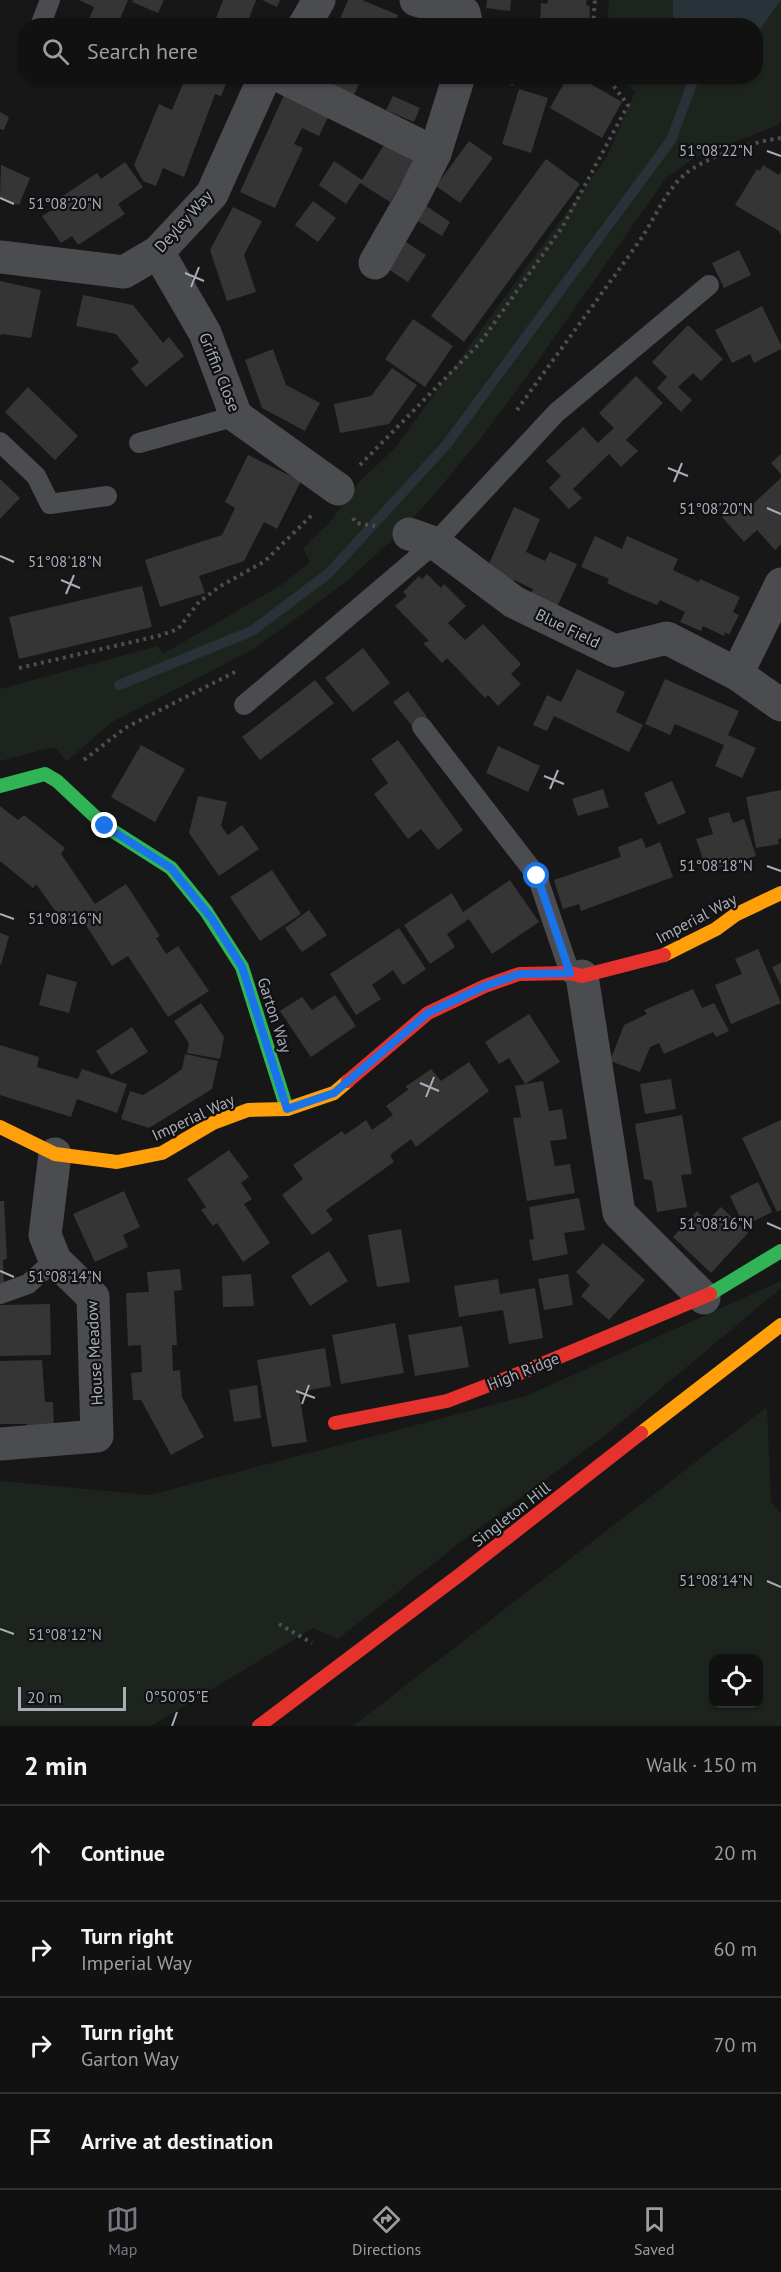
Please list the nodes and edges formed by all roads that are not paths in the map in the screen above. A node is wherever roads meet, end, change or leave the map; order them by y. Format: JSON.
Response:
{"nodes":[{"id":1,"x":50,"y":0,"type":"edge"},
{"id":2,"x":319,"y":0,"type":"edge"},
{"id":3,"x":416,"y":0,"type":"edge"},
{"id":4,"x":466,"y":13,"type":"edge"},
{"id":5,"x":43,"y":18,"type":"edge"},
{"id":6,"x":309,"y":18,"type":"edge"},
{"id":7,"x":261,"y":84,"type":"edge"},
{"id":8,"x":296,"y":84,"type":"edge"},
{"id":9,"x":457,"y":84,"type":"edge"},
{"id":10,"x":435,"y":153,"type":"junction"},
{"id":11,"x":158,"y":252,"type":"junction"},
{"id":12,"x":0,"y":257,"type":"edge"},
{"id":13,"x":375,"y":263,"type":"dead end"},
{"id":14,"x":709,"y":285,"type":"dead end"},
{"id":15,"x":236,"y":416,"type":"junction"},
{"id":16,"x":0,"y":442,"type":"edge"},
{"id":17,"x":139,"y":442,"type":"dead end"},
{"id":18,"x":338,"y":489,"type":"road end"},
{"id":19,"x":107,"y":496,"type":"dead end"},
{"id":20,"x":422,"y":538,"type":"junction"},
{"id":21,"x":781,"y":584,"type":"edge"},
{"id":22,"x":737,"y":674,"type":"junction"},
{"id":23,"x":244,"y":705,"type":"dead end"},
{"id":24,"x":781,"y":705,"type":"edge"},
{"id":25,"x":422,"y":727,"type":"dead end"},
{"id":26,"x":0,"y":786,"type":"edge"},
{"id":27,"x":781,"y":893,"type":"edge"},
{"id":28,"x":576,"y":974,"type":"junction"},
{"id":29,"x":287,"y":1109,"type":"junction"},
{"id":30,"x":0,"y":1127,"type":"edge"},
{"id":31,"x":55,"y":1154,"type":"junction"},
{"id":32,"x":781,"y":1251,"type":"edge"},
{"id":33,"x":55,"y":1260,"type":"junction"},
{"id":34,"x":0,"y":1294,"type":"edge"},
{"id":35,"x":704,"y":1298,"type":"junction"},
{"id":36,"x":781,"y":1325,"type":"edge"},
{"id":37,"x":335,"y":1423,"type":"dead end"},
{"id":38,"x":0,"y":1444,"type":"edge"},
{"id":39,"x":259,"y":1726,"type":"edge"}],
"edges":[{"from":1,"to":5,"type":"lane"},
{"from":2,"to":6,"type":"street"},
{"from":3,"to":4,"type":"street"},
{"from":7,"to":11,"type":"street","name":"Deyley Way"},
{"from":8,"to":10,"type":"street"},
{"from":9,"to":10,"type":"street"},
{"from":10,"to":13,"type":"street"},
{"from":11,"to":12,"type":"street","name":"Deyley Way"},
{"from":11,"to":15,"type":"street","name":"Griffin Close"},
{"from":14,"to":20,"type":"lane"},
{"from":15,"to":17,"type":"lane"},
{"from":15,"to":18,"type":"street","name":"Griffin Close"},
{"from":16,"to":19,"type":"lane"},
{"from":20,"to":22,"type":"street","name":"Blue Field"},
{"from":20,"to":23,"type":"lane"},
{"from":21,"to":22,"type":"street"},
{"from":22,"to":24,"type":"street","name":"Blue Field"},
{"from":25,"to":28,"type":"lane"},
{"from":26,"to":29,"type":"street","name":"Garton Way"},
{"from":27,"to":28,"type":"street","name":"Imperial Way"},
{"from":28,"to":29,"type":"street","name":"Imperial Way"},
{"from":28,"to":35,"type":"street"},
{"from":29,"to":31,"type":"street","name":"Imperial Way"},
{"from":30,"to":31,"type":"street","name":"Imperial Way"},
{"from":31,"to":33,"type":"street","name":"House Meadow"},
{"from":32,"to":35,"type":"street","name":"High Ridge"},
{"from":33,"to":34,"type":"lane"},
{"from":33,"to":38,"type":"street","name":"House Meadow"},
{"from":35,"to":37,"type":"street","name":"High Ridge"},
{"from":36,"to":39,"type":"street","name":"Singleton Hill"}]}
